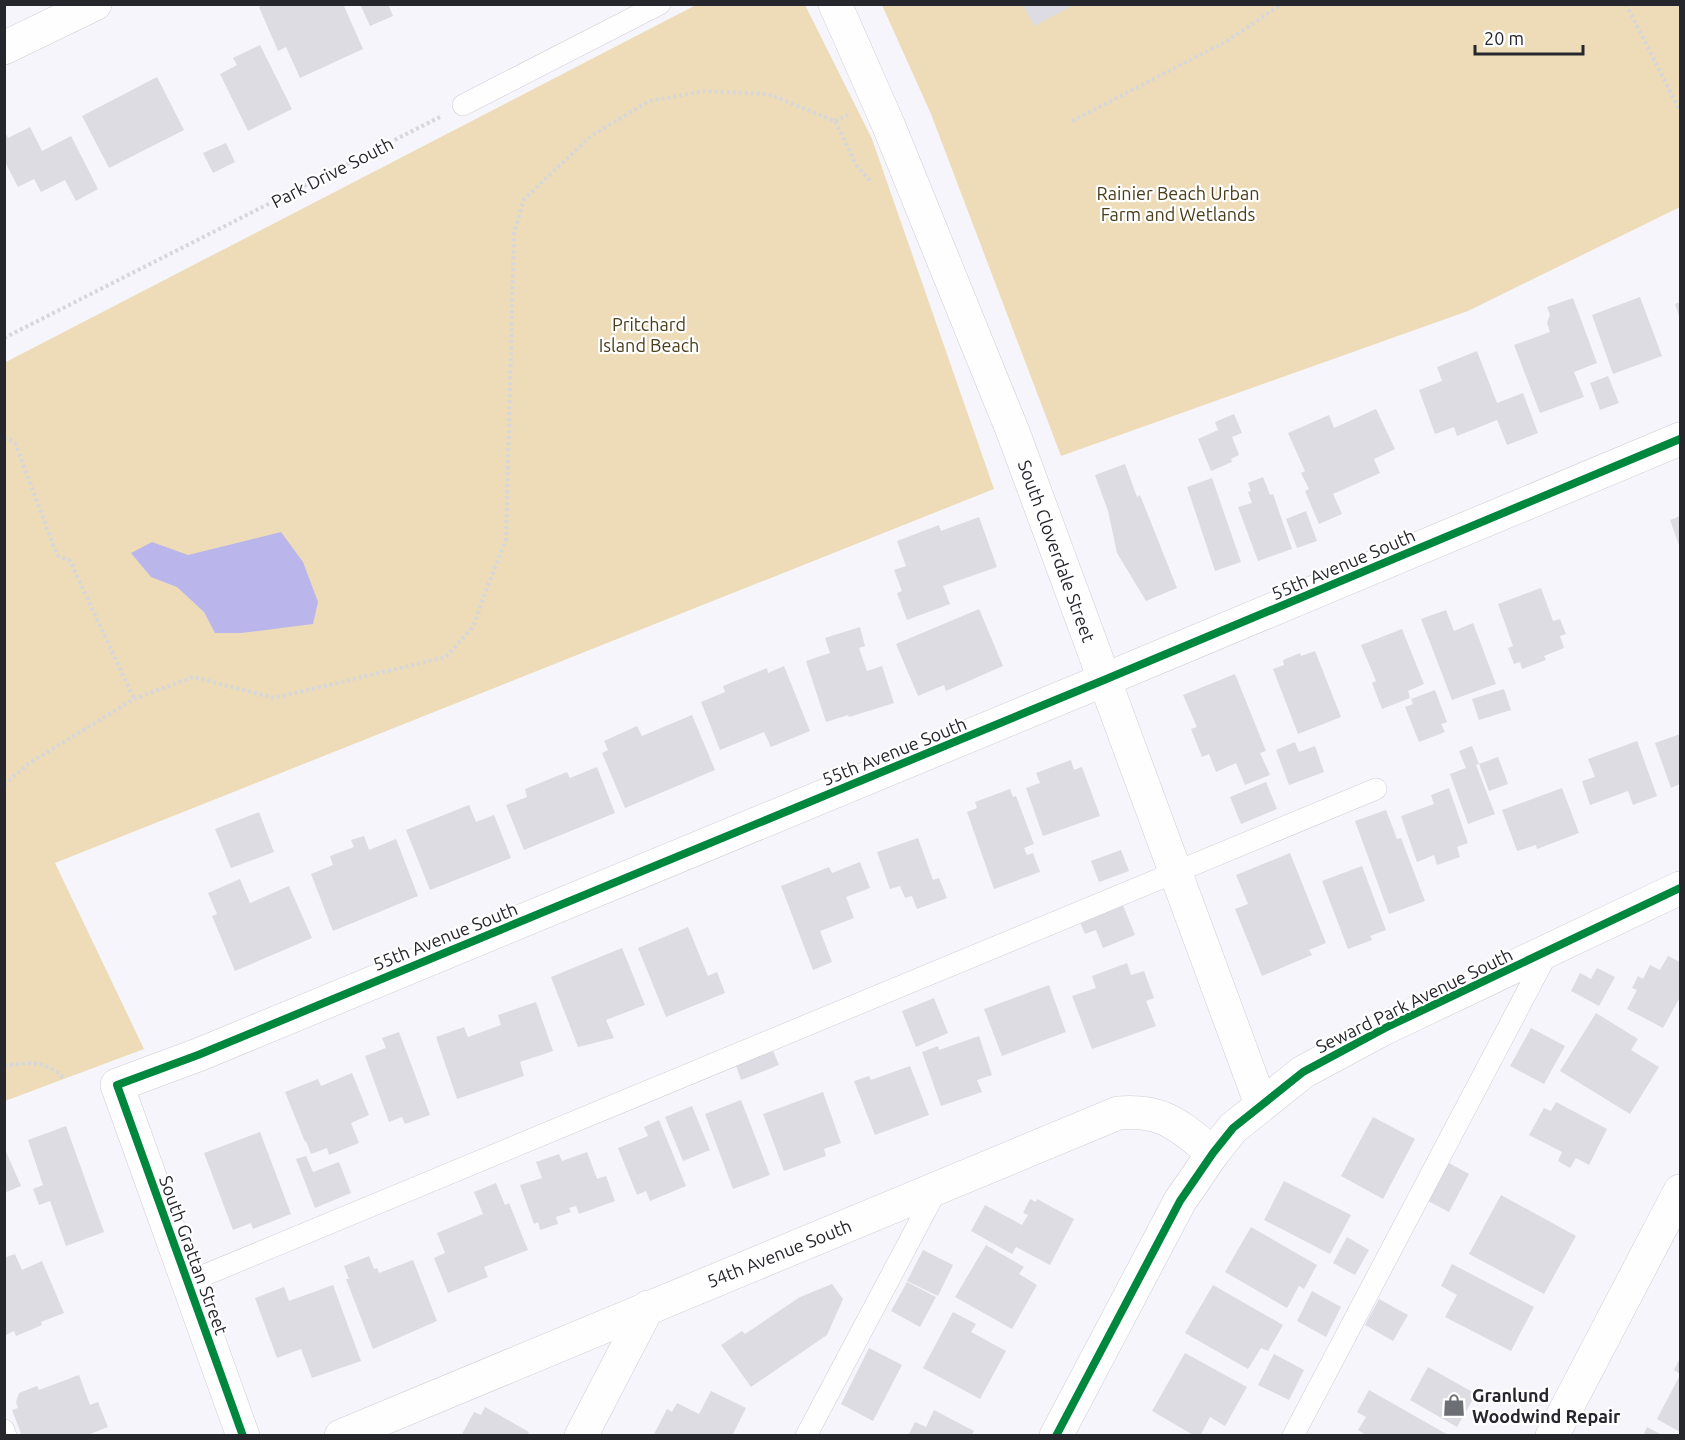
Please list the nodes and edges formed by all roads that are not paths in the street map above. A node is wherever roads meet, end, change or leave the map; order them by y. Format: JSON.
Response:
{"nodes":[{"id":1,"x":95,"y":4,"type":"edge"},
{"id":2,"x":660,"y":4,"type":"edge"},
{"id":3,"x":836,"y":4,"type":"edge"},
{"id":4,"x":4,"y":48,"type":"edge"},
{"id":5,"x":463,"y":105,"type":"road end"},
{"id":6,"x":1680,"y":439,"type":"edge"},
{"id":7,"x":1104,"y":680,"type":"junction"},
{"id":8,"x":1376,"y":789,"type":"dead end"},
{"id":9,"x":1176,"y":873,"type":"junction"},
{"id":10,"x":1680,"y":888,"type":"edge"},
{"id":11,"x":1550,"y":950,"type":"junction"},
{"id":12,"x":117,"y":1086,"type":"joint"},
{"id":13,"x":1261,"y":1104,"type":"junction"},
{"id":14,"x":1213,"y":1153,"type":"junction"},
{"id":15,"x":937,"y":1189,"type":"junction"},
{"id":16,"x":1680,"y":1191,"type":"edge"},
{"id":17,"x":188,"y":1282,"type":"junction"},
{"id":18,"x":648,"y":1307,"type":"junction"},
{"id":19,"x":4,"y":1430,"type":"edge"},
{"id":20,"x":6,"y":1436,"type":"edge"},
{"id":21,"x":243,"y":1436,"type":"edge"},
{"id":22,"x":342,"y":1436,"type":"edge"},
{"id":23,"x":581,"y":1436,"type":"edge"},
{"id":24,"x":806,"y":1436,"type":"edge"},
{"id":25,"x":1056,"y":1436,"type":"edge"},
{"id":26,"x":1293,"y":1436,"type":"edge"},
{"id":27,"x":1552,"y":1436,"type":"edge"}],
"edges":[{"from":1,"to":4,"type":"street"},
{"from":2,"to":5,"type":"lane"},
{"from":3,"to":7,"type":"street","name":"South Cloverdale Street"},
{"from":6,"to":7,"type":"street","name":"55th Avenue South"},
{"from":7,"to":9,"type":"street","name":"South Cloverdale Street"},
{"from":7,"to":12,"type":"street","name":"55th Avenue South"},
{"from":8,"to":9,"type":"lane"},
{"from":9,"to":13,"type":"street","name":"South Cloverdale Street"},
{"from":9,"to":17,"type":"lane"},
{"from":10,"to":11,"type":"street","name":"Seward Park Avenue South"},
{"from":11,"to":13,"type":"street","name":"Seward Park Avenue South"},
{"from":11,"to":26,"type":"lane"},
{"from":12,"to":17,"type":"street","name":"South Grattan Street"},
{"from":13,"to":14,"type":"street","name":"Seward Park Avenue South"},
{"from":14,"to":15,"type":"street","name":"54th Avenue South"},
{"from":14,"to":25,"type":"street","name":"Seward Park Avenue South"},
{"from":15,"to":18,"type":"street","name":"54th Avenue South"},
{"from":15,"to":24,"type":"lane"},
{"from":16,"to":27,"type":"street"},
{"from":17,"to":21,"type":"street","name":"South Grattan Street"},
{"from":18,"to":22,"type":"street","name":"54th Avenue South"},
{"from":18,"to":23,"type":"street"},
{"from":19,"to":20,"type":"lane"}]}
